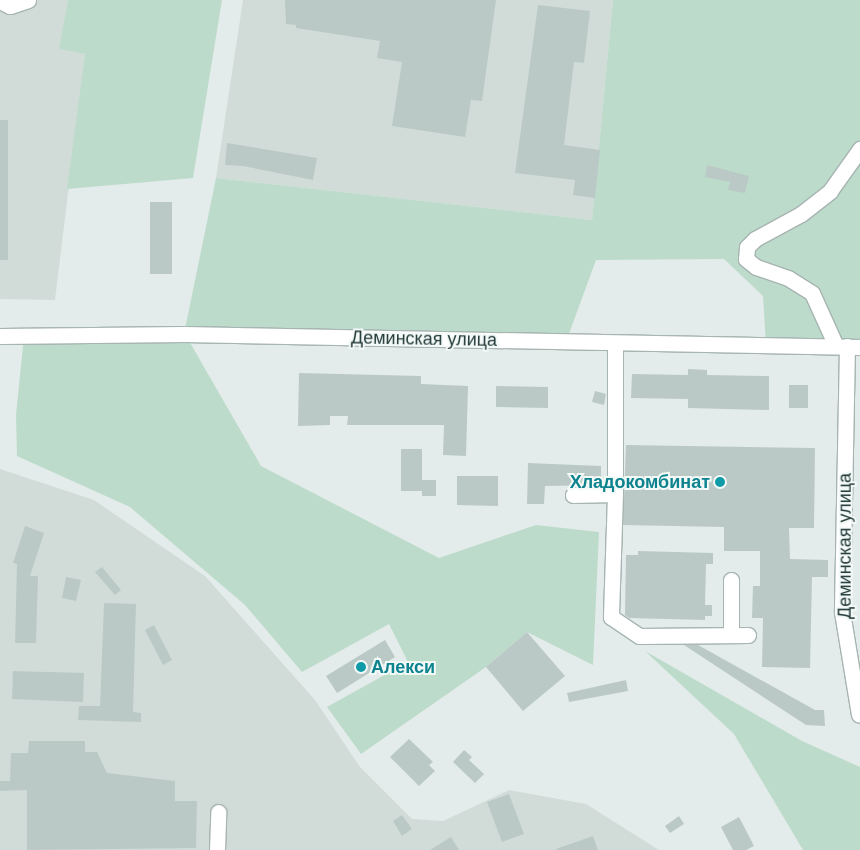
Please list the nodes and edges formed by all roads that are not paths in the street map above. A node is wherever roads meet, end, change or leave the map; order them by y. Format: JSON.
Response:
{"nodes":[{"id":1,"x":28,"y":0,"type":"edge"},
{"id":2,"x":0,"y":2,"type":"edge"},
{"id":3,"x":860,"y":149,"type":"edge"},
{"id":4,"x":0,"y":336,"type":"edge"},
{"id":5,"x":615,"y":344,"type":"junction"},
{"id":6,"x":848,"y":346,"type":"edge"},
{"id":7,"x":615,"y":494,"type":"junction"},
{"id":8,"x":573,"y":495,"type":"dead end"},
{"id":9,"x":731,"y":580,"type":"dead end"},
{"id":10,"x":853,"y":632,"type":"edge"},
{"id":11,"x":731,"y":634,"type":"junction"},
{"id":12,"x":748,"y":635,"type":"dead end"},
{"id":13,"x":860,"y":715,"type":"edge"},
{"id":14,"x":218,"y":812,"type":"dead end"},
{"id":15,"x":217,"y":850,"type":"edge"}],
"edges":[{"from":1,"to":2,"type":"street"},
{"from":3,"to":6,"type":"street"},
{"from":4,"to":5,"type":"street","name":"Деминская улица"},
{"from":5,"to":6,"type":"street","name":"Деминская улица"},
{"from":5,"to":7,"type":"street"},
{"from":6,"to":10,"type":"street","name":"Деминская улица"},
{"from":7,"to":8,"type":"street"},
{"from":7,"to":11,"type":"street"},
{"from":9,"to":11,"type":"street"},
{"from":10,"to":13,"type":"street","name":"Деминская улица"},
{"from":11,"to":12,"type":"street"},
{"from":14,"to":15,"type":"street"}]}
